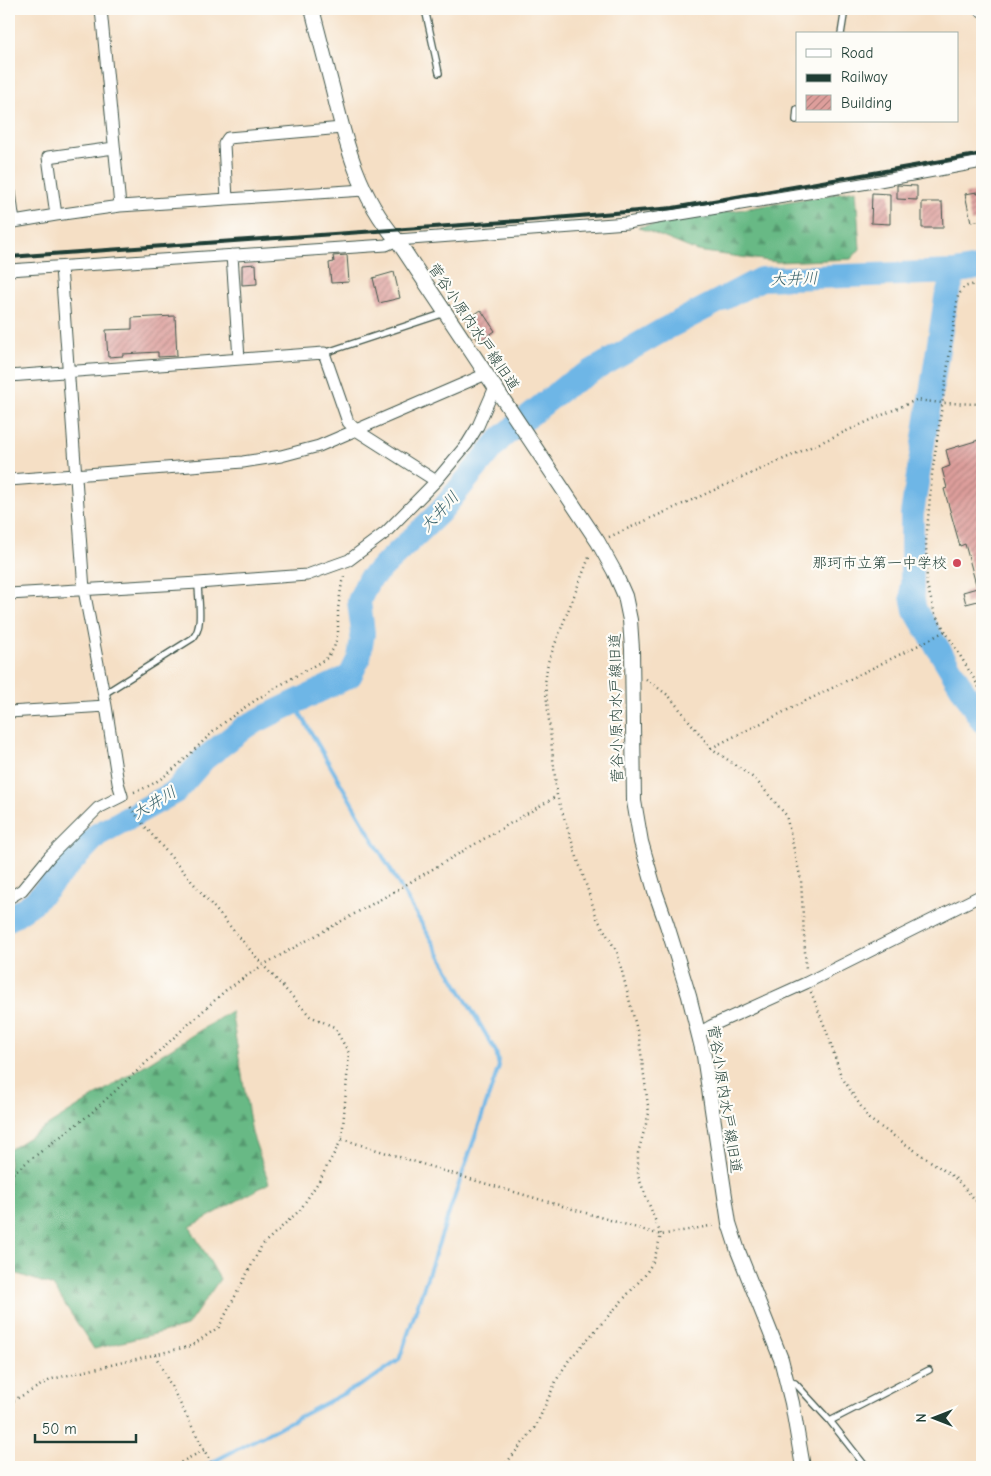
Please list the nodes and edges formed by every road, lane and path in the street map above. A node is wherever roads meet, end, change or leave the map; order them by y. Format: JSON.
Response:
{"nodes":[{"id":1,"x":101,"y":9,"type":"edge"},
{"id":2,"x":312,"y":9,"type":"edge"},
{"id":3,"x":425,"y":9,"type":"edge"},
{"id":4,"x":845,"y":9,"type":"edge"},
{"id":5,"x":841,"y":32,"type":"edge"},
{"id":6,"x":439,"y":73,"type":"dead end"},
{"id":7,"x":342,"y":128,"type":"junction"},
{"id":8,"x":114,"y":148,"type":"junction"},
{"id":9,"x":982,"y":162,"type":"edge"},
{"id":10,"x":364,"y":190,"type":"junction"},
{"id":11,"x":10,"y":192,"type":"dead end"},
{"id":12,"x":227,"y":199,"type":"junction"},
{"id":13,"x":120,"y":206,"type":"junction"},
{"id":14,"x":56,"y":215,"type":"junction"},
{"id":15,"x":397,"y":240,"type":"junction"},
{"id":16,"x":232,"y":255,"type":"junction"},
{"id":17,"x":61,"y":266,"type":"junction"},
{"id":18,"x":9,"y":270,"type":"edge"},
{"id":19,"x":982,"y":282,"type":"edge"},
{"id":20,"x":445,"y":312,"type":"junction"},
{"id":21,"x":324,"y":353,"type":"junction"},
{"id":22,"x":239,"y":359,"type":"junction"},
{"id":23,"x":68,"y":371,"type":"junction"},
{"id":24,"x":486,"y":374,"type":"junction"},
{"id":25,"x":9,"y":376,"type":"edge"},
{"id":26,"x":495,"y":387,"type":"junction"},
{"id":27,"x":942,"y":403,"type":"junction"},
{"id":28,"x":982,"y":404,"type":"edge"},
{"id":29,"x":356,"y":430,"type":"junction"},
{"id":30,"x":76,"y":476,"type":"junction"},
{"id":31,"x":9,"y":480,"type":"edge"},
{"id":32,"x":436,"y":481,"type":"junction"},
{"id":33,"x":598,"y":542,"type":"junction"},
{"id":34,"x":349,"y":560,"type":"junction"},
{"id":35,"x":198,"y":583,"type":"junction"},
{"id":36,"x":84,"y":590,"type":"junction"},
{"id":37,"x":9,"y":594,"type":"edge"},
{"id":38,"x":945,"y":631,"type":"junction"},
{"id":39,"x":632,"y":681,"type":"junction"},
{"id":40,"x":982,"y":692,"type":"edge"},
{"id":41,"x":105,"y":700,"type":"junction"},
{"id":42,"x":9,"y":712,"type":"edge"},
{"id":43,"x":710,"y":748,"type":"junction"},
{"id":44,"x":558,"y":796,"type":"junction"},
{"id":45,"x":126,"y":800,"type":"junction"},
{"id":46,"x":982,"y":895,"type":"edge"},
{"id":47,"x":9,"y":898,"type":"edge"},
{"id":48,"x":263,"y":966,"type":"junction"},
{"id":49,"x":806,"y":983,"type":"junction"},
{"id":50,"x":699,"y":1033,"type":"junction"},
{"id":51,"x":342,"y":1139,"type":"junction"},
{"id":52,"x":9,"y":1176,"type":"edge"},
{"id":53,"x":982,"y":1207,"type":"edge"},
{"id":54,"x":729,"y":1222,"type":"junction"},
{"id":55,"x":661,"y":1235,"type":"junction"},
{"id":56,"x":155,"y":1355,"type":"junction"},
{"id":57,"x":929,"y":1370,"type":"dead end"},
{"id":58,"x":787,"y":1382,"type":"junction"},
{"id":59,"x":9,"y":1403,"type":"edge"},
{"id":60,"x":830,"y":1421,"type":"junction"},
{"id":61,"x":204,"y":1450,"type":"junction"},
{"id":62,"x":172,"y":1467,"type":"edge"},
{"id":63,"x":213,"y":1467,"type":"edge"},
{"id":64,"x":503,"y":1467,"type":"edge"},
{"id":65,"x":803,"y":1467,"type":"edge"},
{"id":66,"x":866,"y":1467,"type":"edge"}],
"edges":[{"from":1,"to":8,"type":"street"},
{"from":2,"to":7,"type":"street","name":"菅谷小原内水戸線旧道"},
{"from":3,"to":6,"type":"lane"},
{"from":4,"to":5,"type":"lane"},
{"from":7,"to":10,"type":"street","name":"菅谷小原内水戸線旧道"},
{"from":7,"to":12,"type":"street"},
{"from":8,"to":13,"type":"street"},
{"from":8,"to":14,"type":"street"},
{"from":9,"to":15,"type":"street"},
{"from":10,"to":12,"type":"street"},
{"from":10,"to":15,"type":"street","name":"菅谷小原内水戸線旧道"},
{"from":11,"to":14,"type":"street"},
{"from":12,"to":13,"type":"street"},
{"from":13,"to":14,"type":"street"},
{"from":15,"to":16,"type":"street"},
{"from":15,"to":20,"type":"street","name":"菅谷小原内水戸線旧道"},
{"from":16,"to":17,"type":"street"},
{"from":16,"to":22,"type":"street"},
{"from":17,"to":18,"type":"street"},
{"from":17,"to":23,"type":"street"},
{"from":19,"to":27,"type":"path"},
{"from":20,"to":21,"type":"lane"},
{"from":20,"to":24,"type":"street","name":"菅谷小原内水戸線旧道"},
{"from":21,"to":22,"type":"street"},
{"from":21,"to":29,"type":"street"},
{"from":22,"to":23,"type":"street"},
{"from":23,"to":25,"type":"street"},
{"from":23,"to":30,"type":"street"},
{"from":24,"to":26,"type":"street","name":"菅谷小原内水戸線旧道"},
{"from":24,"to":29,"type":"street"},
{"from":26,"to":32,"type":"street"},
{"from":26,"to":33,"type":"street","name":"菅谷小原内水戸線旧道"},
{"from":27,"to":28,"type":"path"},
{"from":27,"to":33,"type":"path"},
{"from":27,"to":38,"type":"path"},
{"from":29,"to":30,"type":"street"},
{"from":29,"to":32,"type":"street"},
{"from":30,"to":31,"type":"street"},
{"from":30,"to":36,"type":"street"},
{"from":32,"to":34,"type":"street"},
{"from":33,"to":39,"type":"street","name":"菅谷小原内水戸線旧道"},
{"from":33,"to":44,"type":"path"},
{"from":34,"to":35,"type":"street"},
{"from":34,"to":45,"type":"path"},
{"from":35,"to":36,"type":"street"},
{"from":35,"to":41,"type":"lane"},
{"from":36,"to":37,"type":"street"},
{"from":36,"to":41,"type":"street"},
{"from":38,"to":40,"type":"path"},
{"from":38,"to":43,"type":"path"},
{"from":39,"to":43,"type":"path"},
{"from":39,"to":50,"type":"street","name":"菅谷小原内水戸線旧道"},
{"from":41,"to":42,"type":"street"},
{"from":41,"to":45,"type":"street"},
{"from":43,"to":49,"type":"path"},
{"from":44,"to":48,"type":"path"},
{"from":44,"to":55,"type":"path"},
{"from":45,"to":47,"type":"street"},
{"from":45,"to":48,"type":"path"},
{"from":46,"to":49,"type":"street"},
{"from":48,"to":51,"type":"path"},
{"from":48,"to":52,"type":"path"},
{"from":49,"to":50,"type":"street"},
{"from":49,"to":53,"type":"path"},
{"from":50,"to":54,"type":"street","name":"菅谷小原内水戸線旧道"},
{"from":51,"to":55,"type":"path"},
{"from":51,"to":56,"type":"path"},
{"from":54,"to":55,"type":"path"},
{"from":54,"to":58,"type":"street","name":"菅谷小原内水戸線旧道"},
{"from":55,"to":64,"type":"path"},
{"from":56,"to":59,"type":"path"},
{"from":56,"to":61,"type":"path"},
{"from":57,"to":60,"type":"lane"},
{"from":58,"to":60,"type":"lane"},
{"from":58,"to":65,"type":"street","name":"菅谷小原内水戸線旧道"},
{"from":60,"to":66,"type":"lane"},
{"from":61,"to":62,"type":"path"},
{"from":61,"to":63,"type":"path"}]}
